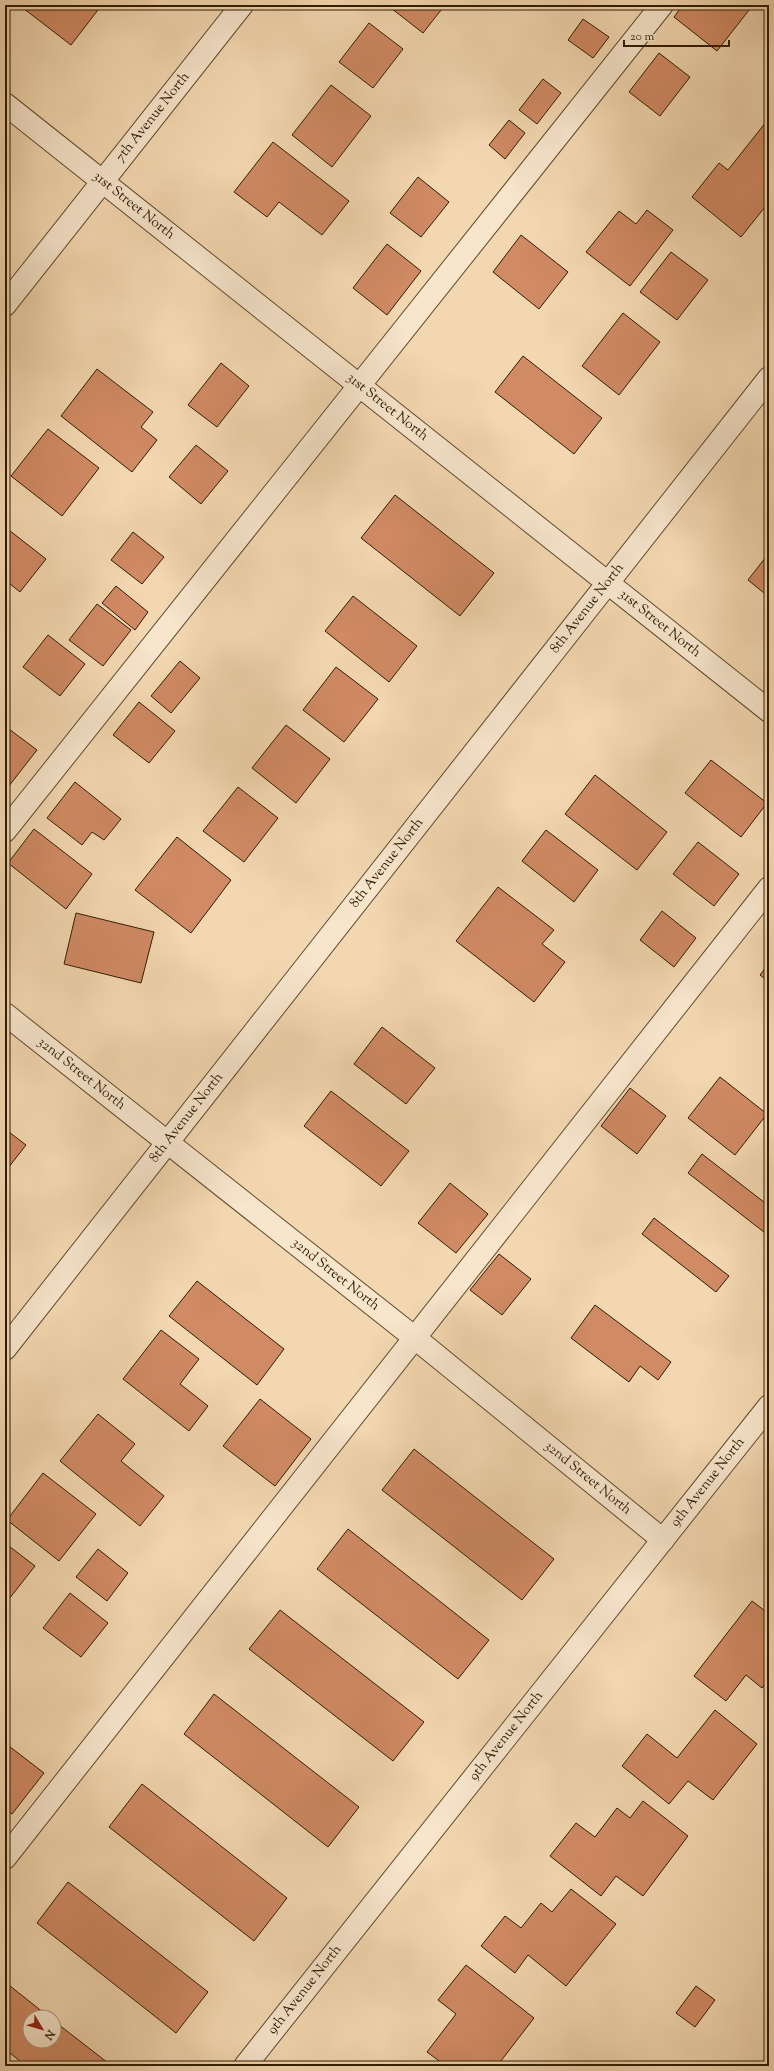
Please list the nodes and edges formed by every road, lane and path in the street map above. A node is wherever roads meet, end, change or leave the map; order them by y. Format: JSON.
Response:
{"nodes":[{"id":1,"x":242,"y":5,"type":"edge"},
{"id":2,"x":662,"y":5,"type":"edge"},
{"id":3,"x":5,"y":104,"type":"edge"},
{"id":4,"x":103,"y":181,"type":"junction"},
{"id":5,"x":5,"y":305,"type":"edge"},
{"id":6,"x":769,"y":378,"type":"edge"},
{"id":7,"x":361,"y":386,"type":"junction"},
{"id":8,"x":608,"y":582,"type":"junction"},
{"id":9,"x":769,"y":711,"type":"edge"},
{"id":10,"x":5,"y":831,"type":"edge"},
{"id":11,"x":769,"y":888,"type":"edge"},
{"id":12,"x":5,"y":1014,"type":"edge"},
{"id":13,"x":169,"y":1143,"type":"junction"},
{"id":14,"x":415,"y":1338,"type":"junction"},
{"id":15,"x":5,"y":1349,"type":"edge"},
{"id":16,"x":769,"y":1406,"type":"edge"},
{"id":17,"x":664,"y":1540,"type":"junction"},
{"id":18,"x":5,"y":1858,"type":"edge"},
{"id":19,"x":245,"y":2066,"type":"edge"}],
"edges":[{"from":1,"to":4,"type":"street","name":"7th Avenue North"},
{"from":2,"to":7,"type":"street"},
{"from":3,"to":4,"type":"street","name":"31st Street North"},
{"from":4,"to":5,"type":"street","name":"7th Avenue North"},
{"from":4,"to":7,"type":"street","name":"31st Street North"},
{"from":6,"to":8,"type":"street","name":"8th Avenue North"},
{"from":7,"to":8,"type":"street","name":"31st Street North"},
{"from":7,"to":10,"type":"street"},
{"from":8,"to":9,"type":"street","name":"31st Street North"},
{"from":8,"to":13,"type":"street","name":"8th Avenue North"},
{"from":11,"to":14,"type":"street"},
{"from":12,"to":13,"type":"street","name":"32nd Street North"},
{"from":13,"to":14,"type":"street","name":"32nd Street North"},
{"from":13,"to":15,"type":"street","name":"8th Avenue North"},
{"from":14,"to":17,"type":"street","name":"32nd Street North"},
{"from":14,"to":18,"type":"street"},
{"from":16,"to":17,"type":"street","name":"9th Avenue North"},
{"from":17,"to":19,"type":"street","name":"9th Avenue North"}]}
